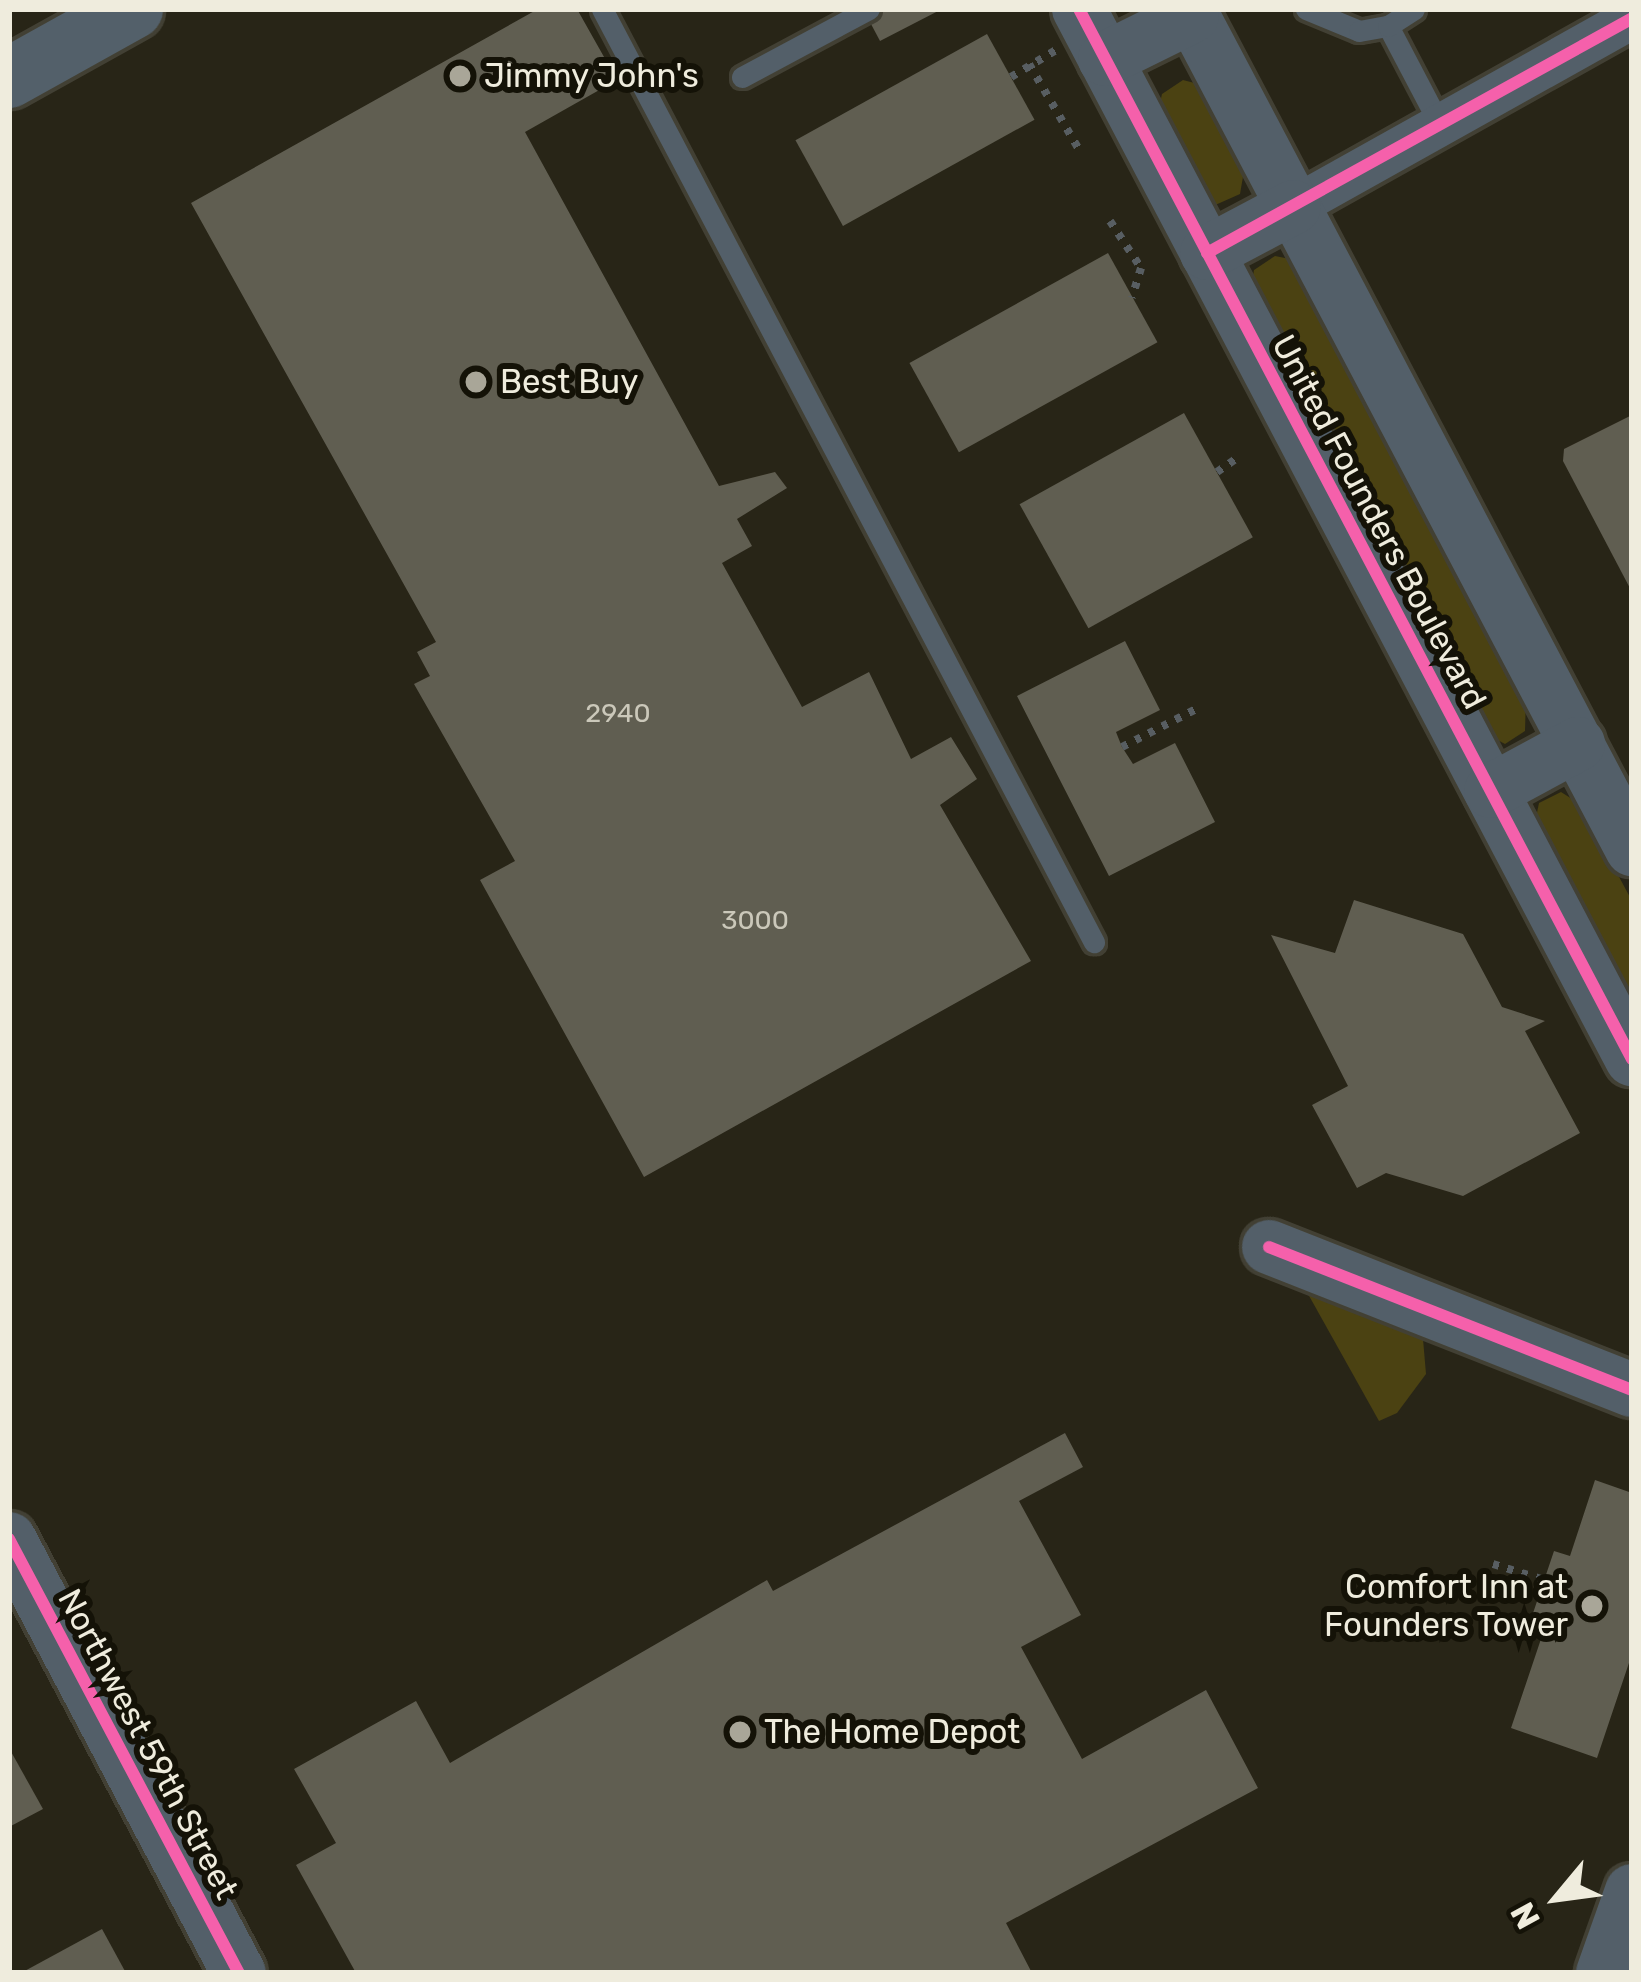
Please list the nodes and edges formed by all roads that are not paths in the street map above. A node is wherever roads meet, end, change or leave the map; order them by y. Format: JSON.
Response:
{"nodes":[{"id":1,"x":133,"y":9,"type":"edge"},
{"id":2,"x":602,"y":9,"type":"edge"},
{"id":3,"x":869,"y":9,"type":"edge"},
{"id":4,"x":1079,"y":9,"type":"edge"},
{"id":5,"x":1306,"y":9,"type":"edge"},
{"id":6,"x":1414,"y":9,"type":"edge"},
{"id":7,"x":1194,"y":11,"type":"edge"},
{"id":8,"x":1632,"y":18,"type":"edge"},
{"id":9,"x":1388,"y":26,"type":"junction"},
{"id":10,"x":56,"y":29,"type":"edge"},
{"id":11,"x":1106,"y":59,"type":"junction"},
{"id":12,"x":742,"y":77,"type":"dead end"},
{"id":13,"x":9,"y":78,"type":"edge"},
{"id":14,"x":1440,"y":125,"type":"junction"},
{"id":15,"x":1294,"y":207,"type":"junction"},
{"id":16,"x":1208,"y":254,"type":"junction"},
{"id":17,"x":1578,"y":744,"type":"junction"},
{"id":18,"x":1491,"y":791,"type":"junction"},
{"id":19,"x":1632,"y":849,"type":"edge"},
{"id":20,"x":1094,"y":942,"type":"dead end"},
{"id":21,"x":1632,"y":1059,"type":"edge"},
{"id":22,"x":1269,"y":1247,"type":"dead end"},
{"id":23,"x":1632,"y":1390,"type":"edge"},
{"id":24,"x":9,"y":1539,"type":"edge"},
{"id":25,"x":1632,"y":1891,"type":"edge"},
{"id":26,"x":239,"y":1973,"type":"edge"},
{"id":27,"x":1603,"y":1973,"type":"edge"}],
"edges":[{"from":1,"to":10,"type":"main road"},
{"from":2,"to":20,"type":"lane"},
{"from":3,"to":12,"type":"lane"},
{"from":4,"to":11,"type":"street","name":"United Founders Boulevard"},
{"from":5,"to":9,"type":"lane"},
{"from":6,"to":9,"type":"lane"},
{"from":7,"to":11,"type":"street"},
{"from":7,"to":15,"type":"street"},
{"from":8,"to":14,"type":"street"},
{"from":9,"to":14,"type":"lane"},
{"from":10,"to":13,"type":"main road"},
{"from":11,"to":16,"type":"street","name":"United Founders Boulevard"},
{"from":14,"to":15,"type":"street"},
{"from":15,"to":16,"type":"street"},
{"from":15,"to":17,"type":"street"},
{"from":16,"to":18,"type":"street","name":"United Founders Boulevard"},
{"from":17,"to":18,"type":"street"},
{"from":17,"to":19,"type":"street"},
{"from":18,"to":21,"type":"street","name":"United Founders Boulevard"},
{"from":22,"to":23,"type":"street"},
{"from":24,"to":26,"type":"street","name":"Northwest 59th Street"},
{"from":25,"to":27,"type":"street"}]}
